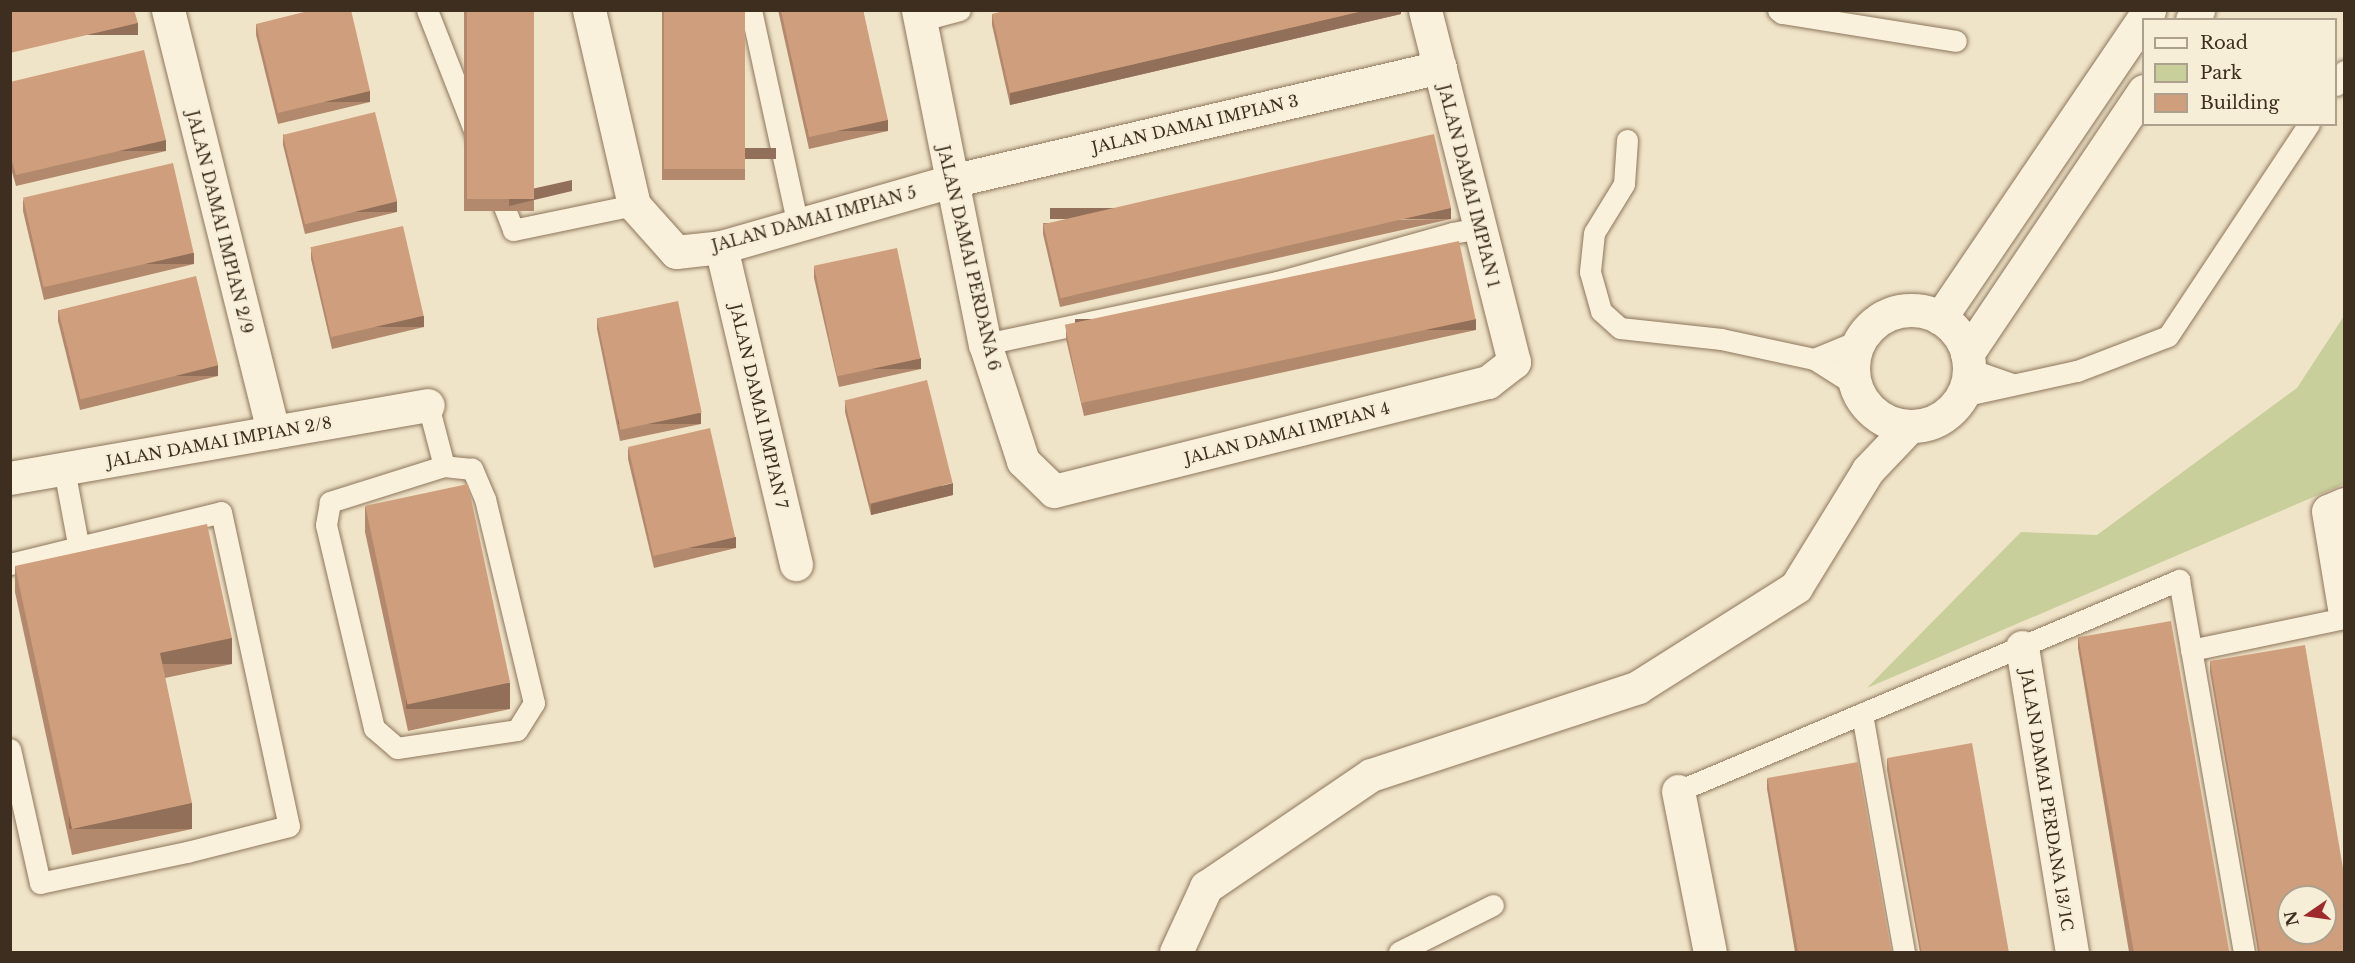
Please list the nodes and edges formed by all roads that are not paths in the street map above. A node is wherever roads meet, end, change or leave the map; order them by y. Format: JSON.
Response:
{"nodes":[{"id":1,"x":168,"y":10,"type":"edge"},
{"id":2,"x":427,"y":10,"type":"edge"},
{"id":3,"x":589,"y":10,"type":"edge"},
{"id":4,"x":751,"y":10,"type":"edge"},
{"id":5,"x":960,"y":10,"type":"edge"},
{"id":6,"x":1425,"y":10,"type":"edge"},
{"id":7,"x":1778,"y":10,"type":"edge"},
{"id":8,"x":918,"y":16,"type":"edge"},
{"id":9,"x":2142,"y":20,"type":"edge"},
{"id":10,"x":1956,"y":41,"type":"dead end"},
{"id":11,"x":1440,"y":67,"type":"junction"},
{"id":12,"x":2142,"y":94,"type":"edge"},
{"id":13,"x":2308,"y":126,"type":"edge"},
{"id":14,"x":1627,"y":140,"type":"dead end"},
{"id":15,"x":951,"y":181,"type":"junction"},
{"id":16,"x":634,"y":205,"type":"junction"},
{"id":17,"x":798,"y":225,"type":"junction"},
{"id":18,"x":1480,"y":228,"type":"junction"},
{"id":19,"x":721,"y":247,"type":"junction"},
{"id":20,"x":1940,"y":318,"type":"junction"},
{"id":21,"x":1860,"y":340,"type":"junction"},
{"id":22,"x":985,"y":344,"type":"junction"},
{"id":23,"x":1814,"y":359,"type":"junction"},
{"id":24,"x":1514,"y":362,"type":"joint"},
{"id":25,"x":1966,"y":373,"type":"junction"},
{"id":26,"x":2012,"y":384,"type":"junction"},
{"id":27,"x":1860,"y":395,"type":"junction"},
{"id":28,"x":428,"y":405,"type":"joint"},
{"id":29,"x":1909,"y":427,"type":"junction"},
{"id":30,"x":273,"y":432,"type":"junction"},
{"id":31,"x":444,"y":466,"type":"junction"},
{"id":32,"x":64,"y":469,"type":"junction"},
{"id":33,"x":1868,"y":470,"type":"junction"},
{"id":34,"x":10,"y":478,"type":"edge"},
{"id":35,"x":1054,"y":491,"type":"joint"},
{"id":36,"x":2336,"y":508,"type":"edge"},
{"id":37,"x":79,"y":549,"type":"junction"},
{"id":38,"x":10,"y":564,"type":"edge"},
{"id":39,"x":796,"y":564,"type":"dead end"},
{"id":40,"x":2344,"y":608,"type":"edge"},
{"id":41,"x":2344,"y":618,"type":"edge"},
{"id":42,"x":2022,"y":647,"type":"junction"},
{"id":43,"x":2191,"y":650,"type":"junction"},
{"id":44,"x":1862,"y":714,"type":"junction"},
{"id":45,"x":10,"y":749,"type":"edge"},
{"id":46,"x":1678,"y":791,"type":"joint"},
{"id":47,"x":1493,"y":905,"type":"dead end"},
{"id":48,"x":1176,"y":952,"type":"edge"},
{"id":49,"x":1399,"y":952,"type":"edge"},
{"id":50,"x":1710,"y":952,"type":"edge"},
{"id":51,"x":1905,"y":952,"type":"edge"},
{"id":52,"x":2072,"y":952,"type":"edge"},
{"id":53,"x":2244,"y":952,"type":"edge"}],
"edges":[{"from":1,"to":30,"type":"street","name":"JALAN DAMAI IMPIAN 2/9"},
{"from":2,"to":16,"type":"lane"},
{"from":3,"to":16,"type":"street"},
{"from":4,"to":17,"type":"lane"},
{"from":5,"to":8,"type":"lane"},
{"from":6,"to":11,"type":"street","name":"JALAN DAMAI IMPIAN 1"},
{"from":7,"to":10,"type":"lane"},
{"from":8,"to":15,"type":"street","name":"JALAN DAMAI PERDANA 6"},
{"from":9,"to":20,"type":"street"},
{"from":11,"to":15,"type":"street","name":"JALAN DAMAI IMPIAN 3"},
{"from":11,"to":18,"type":"street","name":"JALAN DAMAI IMPIAN 1"},
{"from":12,"to":25,"type":"street"},
{"from":13,"to":26,"type":"lane"},
{"from":14,"to":23,"type":"lane"},
{"from":15,"to":17,"type":"street","name":"JALAN DAMAI IMPIAN 5"},
{"from":15,"to":22,"type":"street","name":"JALAN DAMAI PERDANA 6"},
{"from":16,"to":19,"type":"street","name":"JALAN DAMAI IMPIAN 5"},
{"from":17,"to":19,"type":"street","name":"JALAN DAMAI IMPIAN 5"},
{"from":18,"to":22,"type":"lane"},
{"from":18,"to":24,"type":"street","name":"JALAN DAMAI IMPIAN 1"},
{"from":19,"to":39,"type":"street","name":"JALAN DAMAI IMPIAN 7"},
{"from":20,"to":21,"type":"street"},
{"from":20,"to":25,"type":"street"},
{"from":21,"to":23,"type":"lane"},
{"from":21,"to":27,"type":"street"},
{"from":22,"to":35,"type":"street","name":"JALAN DAMAI PERDANA 6"},
{"from":23,"to":27,"type":"lane"},
{"from":24,"to":35,"type":"street","name":"JALAN DAMAI IMPIAN 4"},
{"from":25,"to":26,"type":"lane"},
{"from":25,"to":26,"type":"lane"},
{"from":25,"to":29,"type":"street"},
{"from":27,"to":29,"type":"street"},
{"from":27,"to":33,"type":"street"},
{"from":28,"to":30,"type":"street","name":"JALAN DAMAI IMPIAN 2/8"},
{"from":28,"to":31,"type":"lane"},
{"from":29,"to":33,"type":"street"},
{"from":30,"to":32,"type":"street","name":"JALAN DAMAI IMPIAN 2/8"},
{"from":31,"to":31,"type":"lane"},
{"from":32,"to":34,"type":"street","name":"JALAN DAMAI IMPIAN 2/8"},
{"from":32,"to":37,"type":"lane"},
{"from":33,"to":48,"type":"street"},
{"from":36,"to":40,"type":"street"},
{"from":37,"to":38,"type":"lane"},
{"from":37,"to":45,"type":"lane"},
{"from":41,"to":43,"type":"lane"},
{"from":42,"to":43,"type":"lane"},
{"from":42,"to":44,"type":"lane"},
{"from":42,"to":52,"type":"street","name":"JALAN DAMAI PERDANA 13/1C"},
{"from":43,"to":53,"type":"lane"},
{"from":44,"to":46,"type":"lane"},
{"from":44,"to":51,"type":"lane"},
{"from":46,"to":50,"type":"street"},
{"from":47,"to":49,"type":"lane"}]}
